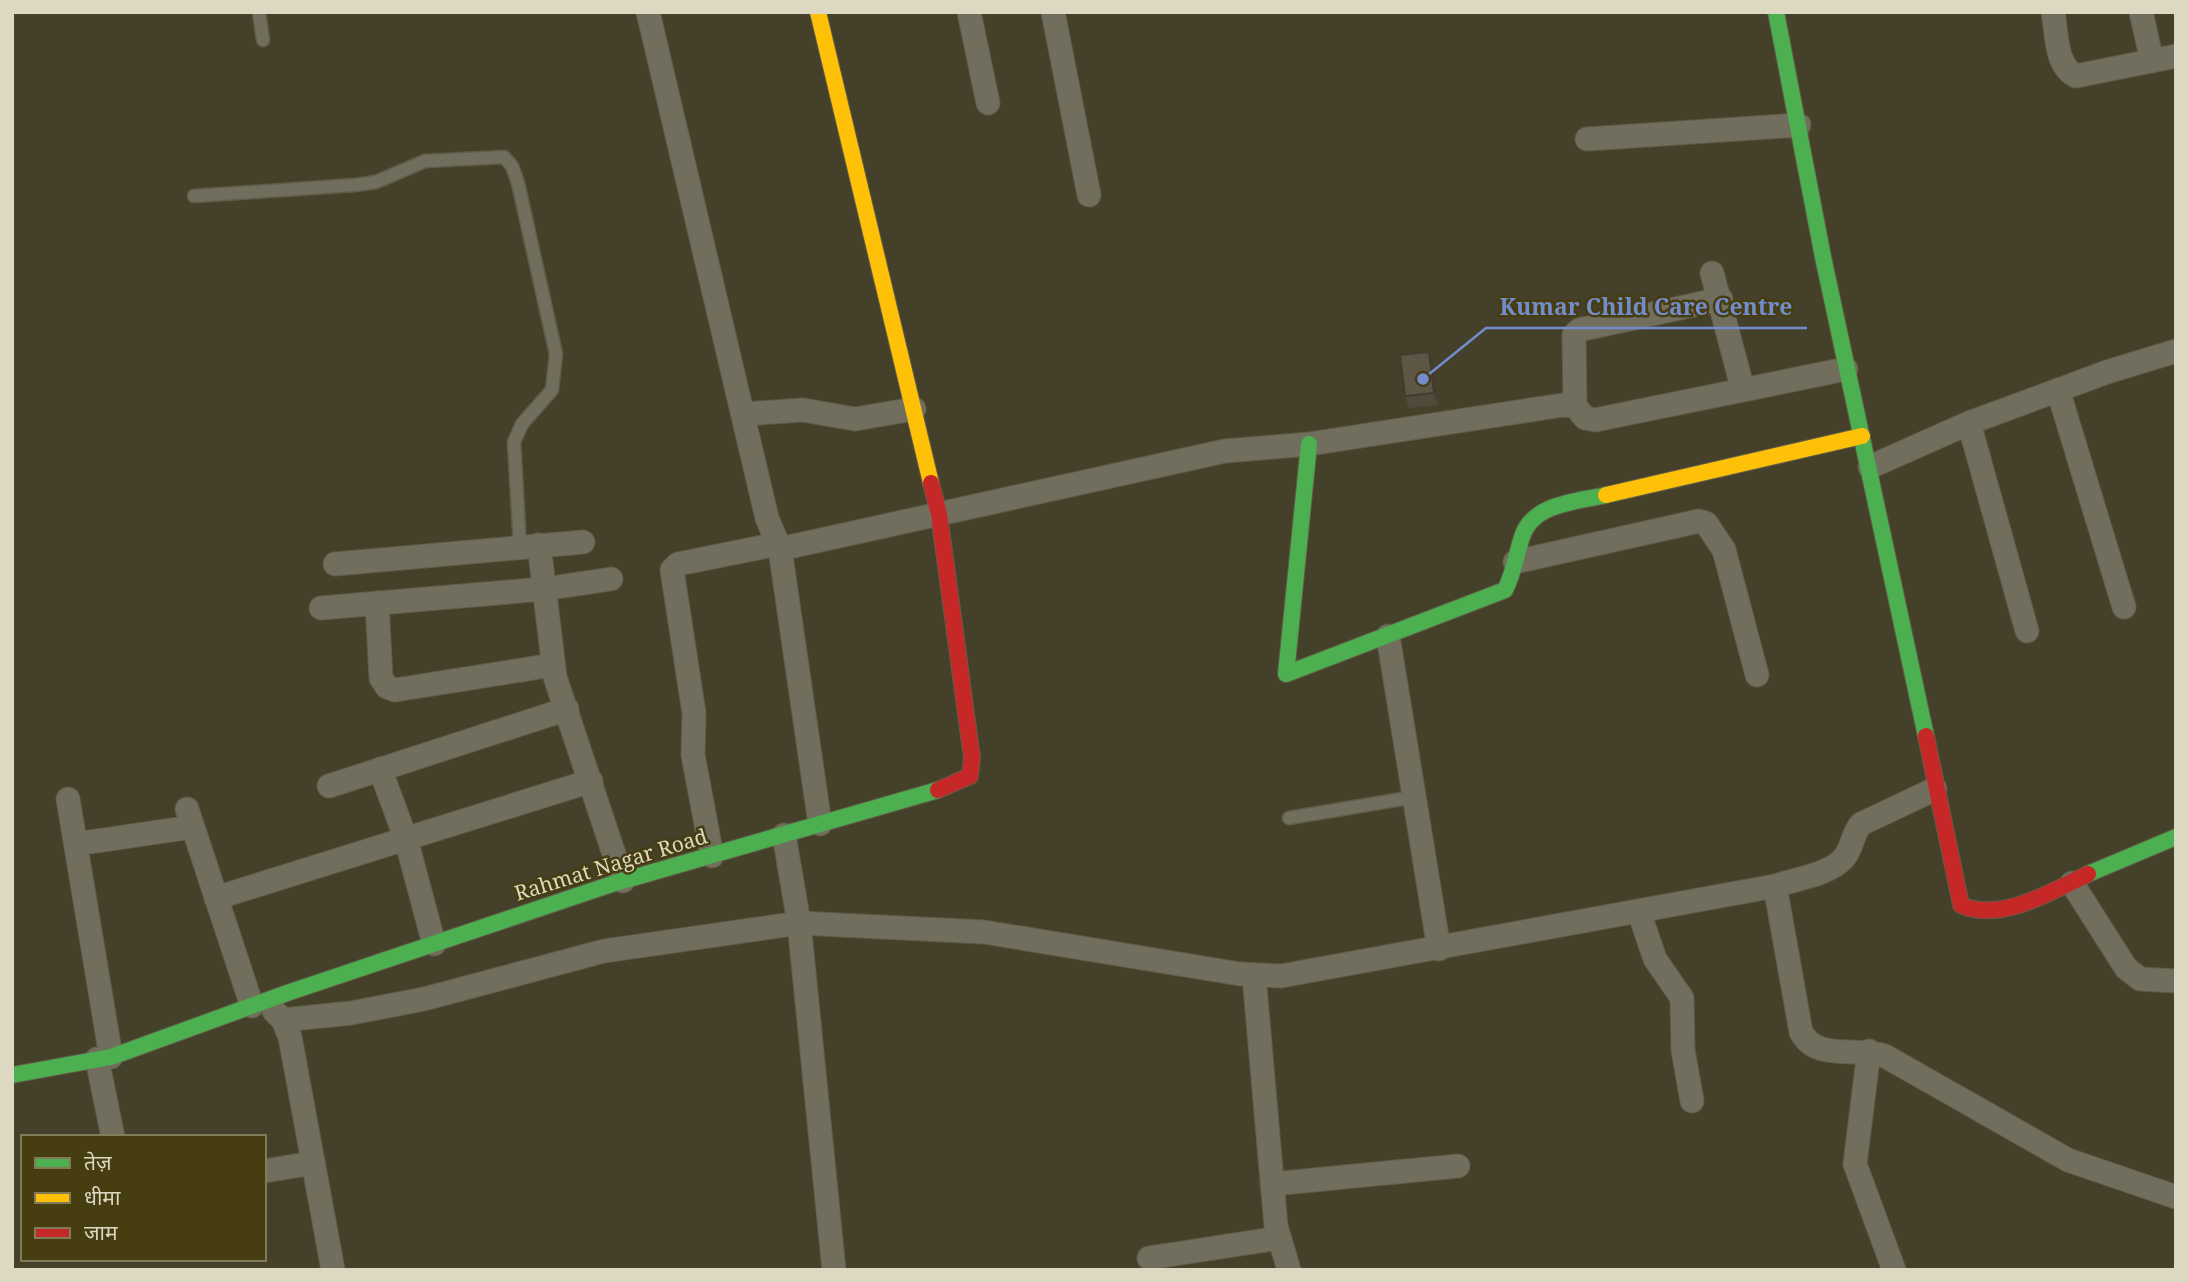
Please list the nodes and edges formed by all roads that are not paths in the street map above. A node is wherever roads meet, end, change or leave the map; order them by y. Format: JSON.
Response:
{"nodes":[{"id":1,"x":259,"y":12,"type":"edge"},
{"id":2,"x":648,"y":12,"type":"edge"},
{"id":3,"x":818,"y":12,"type":"edge"},
{"id":4,"x":969,"y":12,"type":"edge"},
{"id":5,"x":1053,"y":12,"type":"edge"},
{"id":6,"x":1776,"y":12,"type":"edge"},
{"id":7,"x":2053,"y":12,"type":"edge"},
{"id":8,"x":2141,"y":12,"type":"edge"},
{"id":9,"x":263,"y":40,"type":"dead end"},
{"id":10,"x":2176,"y":56,"type":"edge"},
{"id":11,"x":2152,"y":61,"type":"junction"},
{"id":12,"x":988,"y":103,"type":"dead end"},
{"id":13,"x":1799,"y":125,"type":"junction"},
{"id":14,"x":1587,"y":139,"type":"dead end"},
{"id":15,"x":1089,"y":195,"type":"dead end"},
{"id":16,"x":194,"y":196,"type":"dead end"},
{"id":17,"x":1712,"y":273,"type":"dead end"},
{"id":18,"x":1721,"y":299,"type":"junction"},
{"id":19,"x":2176,"y":351,"type":"edge"},
{"id":20,"x":1846,"y":369,"type":"junction"},
{"id":21,"x":1743,"y":390,"type":"junction"},
{"id":22,"x":2058,"y":390,"type":"junction"},
{"id":23,"x":1575,"y":406,"type":"junction"},
{"id":24,"x":914,"y":409,"type":"junction"},
{"id":25,"x":743,"y":414,"type":"junction"},
{"id":26,"x":1969,"y":423,"type":"junction"},
{"id":27,"x":1862,"y":436,"type":"junction"},
{"id":28,"x":1309,"y":444,"type":"junction"},
{"id":29,"x":1870,"y":467,"type":"junction"},
{"id":30,"x":939,"y":514,"type":"junction"},
{"id":31,"x":583,"y":542,"type":"dead end"},
{"id":32,"x":530,"y":546,"type":"junction"},
{"id":33,"x":779,"y":547,"type":"junction"},
{"id":34,"x":1516,"y":562,"type":"junction"},
{"id":35,"x":335,"y":564,"type":"dead end"},
{"id":36,"x":611,"y":579,"type":"dead end"},
{"id":37,"x":544,"y":589,"type":"junction"},
{"id":38,"x":377,"y":603,"type":"junction"},
{"id":39,"x":2124,"y":607,"type":"dead end"},
{"id":40,"x":321,"y":608,"type":"dead end"},
{"id":41,"x":2027,"y":631,"type":"dead end"},
{"id":42,"x":1388,"y":636,"type":"junction"},
{"id":43,"x":552,"y":665,"type":"junction"},
{"id":44,"x":1758,"y":675,"type":"dead end"},
{"id":45,"x":567,"y":709,"type":"junction"},
{"id":46,"x":380,"y":769,"type":"junction"},
{"id":47,"x":591,"y":781,"type":"junction"},
{"id":48,"x":329,"y":786,"type":"dead end"},
{"id":49,"x":1934,"y":789,"type":"junction"},
{"id":50,"x":1414,"y":797,"type":"junction"},
{"id":51,"x":68,"y":799,"type":"dead end"},
{"id":52,"x":1289,"y":818,"type":"dead end"},
{"id":53,"x":820,"y":824,"type":"junction"},
{"id":54,"x":784,"y":835,"type":"junction"},
{"id":55,"x":2176,"y":837,"type":"edge"},
{"id":56,"x":406,"y":839,"type":"junction"},
{"id":57,"x":76,"y":844,"type":"junction"},
{"id":58,"x":712,"y":856,"type":"junction"},
{"id":59,"x":623,"y":881,"type":"junction"},
{"id":60,"x":2072,"y":883,"type":"junction"},
{"id":61,"x":1775,"y":886,"type":"junction"},
{"id":62,"x":216,"y":898,"type":"junction"},
{"id":63,"x":1639,"y":912,"type":"junction"},
{"id":64,"x":799,"y":923,"type":"junction"},
{"id":65,"x":434,"y":944,"type":"junction"},
{"id":66,"x":1439,"y":949,"type":"junction"},
{"id":67,"x":1254,"y":976,"type":"junction"},
{"id":68,"x":2176,"y":981,"type":"edge"},
{"id":69,"x":258,"y":1004,"type":"junction"},
{"id":70,"x":283,"y":1020,"type":"junction"},
{"id":71,"x":1868,"y":1051,"type":"junction"},
{"id":72,"x":104,"y":1058,"type":"junction"},
{"id":73,"x":12,"y":1075,"type":"edge"},
{"id":74,"x":1692,"y":1101,"type":"dead end"},
{"id":75,"x":113,"y":1135,"type":"edge"},
{"id":76,"x":313,"y":1163,"type":"junction"},
{"id":77,"x":1458,"y":1166,"type":"dead end"},
{"id":78,"x":266,"y":1171,"type":"edge"},
{"id":79,"x":1272,"y":1184,"type":"junction"},
{"id":80,"x":2176,"y":1197,"type":"edge"},
{"id":81,"x":1279,"y":1238,"type":"junction"},
{"id":82,"x":1149,"y":1258,"type":"dead end"},
{"id":83,"x":333,"y":1270,"type":"edge"},
{"id":84,"x":834,"y":1270,"type":"edge"},
{"id":85,"x":1289,"y":1270,"type":"edge"},
{"id":86,"x":1894,"y":1270,"type":"edge"}],
"edges":[{"from":1,"to":9,"type":"lane"},
{"from":2,"to":25,"type":"street"},
{"from":3,"to":24,"type":"street"},
{"from":4,"to":12,"type":"street"},
{"from":5,"to":15,"type":"street"},
{"from":6,"to":13,"type":"street"},
{"from":7,"to":11,"type":"street"},
{"from":8,"to":11,"type":"street"},
{"from":10,"to":11,"type":"street"},
{"from":13,"to":14,"type":"street"},
{"from":13,"to":20,"type":"street"},
{"from":16,"to":32,"type":"lane"},
{"from":17,"to":18,"type":"street"},
{"from":18,"to":21,"type":"street"},
{"from":18,"to":23,"type":"street"},
{"from":19,"to":22,"type":"street"},
{"from":20,"to":21,"type":"street"},
{"from":20,"to":27,"type":"street"},
{"from":21,"to":23,"type":"street"},
{"from":22,"to":26,"type":"street"},
{"from":22,"to":39,"type":"street"},
{"from":23,"to":28,"type":"street"},
{"from":24,"to":25,"type":"street"},
{"from":24,"to":30,"type":"street"},
{"from":25,"to":33,"type":"street"},
{"from":26,"to":29,"type":"street"},
{"from":26,"to":41,"type":"street"},
{"from":27,"to":29,"type":"street"},
{"from":27,"to":34,"type":"street"},
{"from":28,"to":30,"type":"street"},
{"from":28,"to":42,"type":"street"},
{"from":29,"to":49,"type":"street"},
{"from":30,"to":33,"type":"street"},
{"from":30,"to":53,"type":"street","name":"Rahmat Nagar Road"},
{"from":31,"to":32,"type":"street"},
{"from":32,"to":35,"type":"street"},
{"from":32,"to":37,"type":"street"},
{"from":33,"to":53,"type":"street"},
{"from":33,"to":58,"type":"street"},
{"from":34,"to":42,"type":"street"},
{"from":34,"to":44,"type":"street"},
{"from":36,"to":37,"type":"street"},
{"from":37,"to":38,"type":"street"},
{"from":37,"to":43,"type":"street"},
{"from":38,"to":40,"type":"street"},
{"from":38,"to":43,"type":"street"},
{"from":42,"to":50,"type":"street"},
{"from":43,"to":45,"type":"street"},
{"from":45,"to":46,"type":"street"},
{"from":45,"to":47,"type":"street"},
{"from":46,"to":48,"type":"street"},
{"from":46,"to":56,"type":"street"},
{"from":47,"to":56,"type":"street"},
{"from":47,"to":59,"type":"street"},
{"from":49,"to":60,"type":"street"},
{"from":49,"to":61,"type":"street"},
{"from":50,"to":52,"type":"lane"},
{"from":50,"to":66,"type":"street"},
{"from":51,"to":57,"type":"street"},
{"from":53,"to":54,"type":"street","name":"Rahmat Nagar Road"},
{"from":54,"to":58,"type":"street","name":"Rahmat Nagar Road"},
{"from":54,"to":64,"type":"street"},
{"from":55,"to":60,"type":"street"},
{"from":56,"to":62,"type":"street"},
{"from":56,"to":65,"type":"street"},
{"from":57,"to":62,"type":"street"},
{"from":57,"to":72,"type":"street"},
{"from":58,"to":59,"type":"street","name":"Rahmat Nagar Road"},
{"from":59,"to":65,"type":"street","name":"Rahmat Nagar Road"},
{"from":60,"to":68,"type":"street"},
{"from":61,"to":63,"type":"street"},
{"from":61,"to":71,"type":"street"},
{"from":62,"to":69,"type":"street"},
{"from":63,"to":66,"type":"street"},
{"from":63,"to":74,"type":"street"},
{"from":64,"to":67,"type":"street"},
{"from":64,"to":70,"type":"street"},
{"from":64,"to":84,"type":"street"},
{"from":65,"to":69,"type":"street","name":"Rahmat Nagar Road"},
{"from":66,"to":67,"type":"street"},
{"from":67,"to":79,"type":"street"},
{"from":69,"to":70,"type":"street"},
{"from":69,"to":72,"type":"street","name":"Rahmat Nagar Road"},
{"from":70,"to":76,"type":"street"},
{"from":71,"to":80,"type":"street"},
{"from":71,"to":86,"type":"street"},
{"from":72,"to":73,"type":"street","name":"Rahmat Nagar Road"},
{"from":72,"to":75,"type":"street"},
{"from":76,"to":78,"type":"street"},
{"from":76,"to":83,"type":"street"},
{"from":77,"to":79,"type":"street"},
{"from":79,"to":81,"type":"street"},
{"from":81,"to":82,"type":"street"},
{"from":81,"to":85,"type":"street"}]}
